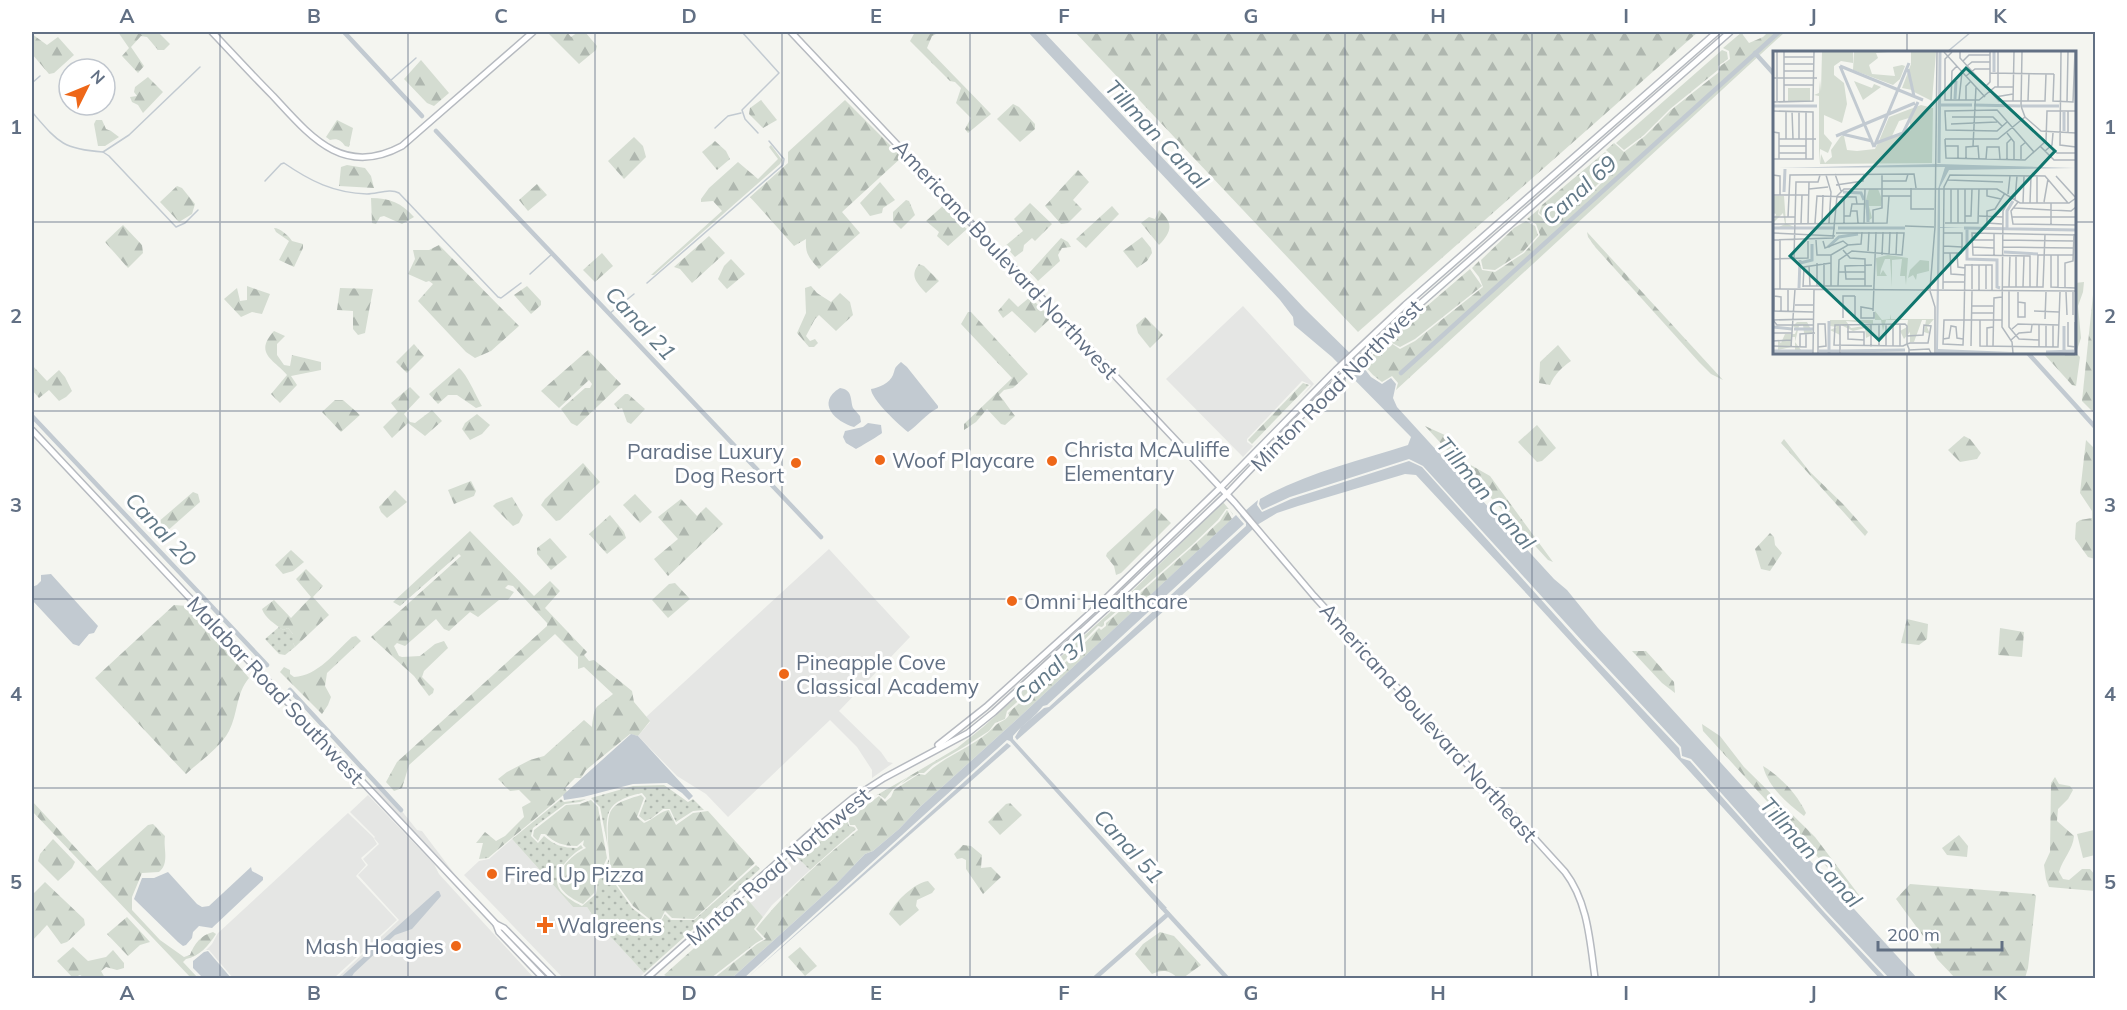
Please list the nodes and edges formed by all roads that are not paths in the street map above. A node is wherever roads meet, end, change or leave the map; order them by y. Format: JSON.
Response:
{"nodes":[{"id":1,"x":212,"y":32,"type":"edge"},
{"id":2,"x":533,"y":32,"type":"edge"},
{"id":3,"x":791,"y":32,"type":"edge"},
{"id":4,"x":1717,"y":32,"type":"edge"},
{"id":5,"x":1730,"y":32,"type":"edge"},
{"id":6,"x":32,"y":430,"type":"edge"},
{"id":7,"x":1220,"y":488,"type":"junction"},
{"id":8,"x":1226,"y":495,"type":"junction"},
{"id":9,"x":915,"y":761,"type":"junction"},
{"id":10,"x":495,"y":924,"type":"junction"},
{"id":11,"x":543,"y":978,"type":"edge"},
{"id":12,"x":553,"y":978,"type":"edge"},
{"id":13,"x":646,"y":978,"type":"edge"},
{"id":14,"x":1595,"y":978,"type":"edge"}],
"edges":[{"from":1,"to":2,"type":"main road"},
{"from":3,"to":7,"type":"main road","name":"Americana Boulevard Northwest"},
{"from":4,"to":7,"type":"main road","name":"Minton Road Northwest"},
{"from":5,"to":8,"type":"main road","name":"Minton Road Northwest"},
{"from":6,"to":10,"type":"main road","name":"Malabar Road Southwest"},
{"from":7,"to":8,"type":"main road","name":"Americana Boulevard Northeast"},
{"from":7,"to":9,"type":"main road","name":"Minton Road Northwest"},
{"from":8,"to":9,"type":"main road","name":"Minton Road Northwest"},
{"from":8,"to":14,"type":"main road","name":"Americana Boulevard Northeast"},
{"from":9,"to":13,"type":"main road","name":"Minton Road Northwest"},
{"from":10,"to":11,"type":"main road","name":"Malabar Road Southwest"},
{"from":10,"to":12,"type":"main road","name":"Malabar Road Southwest"}]}
